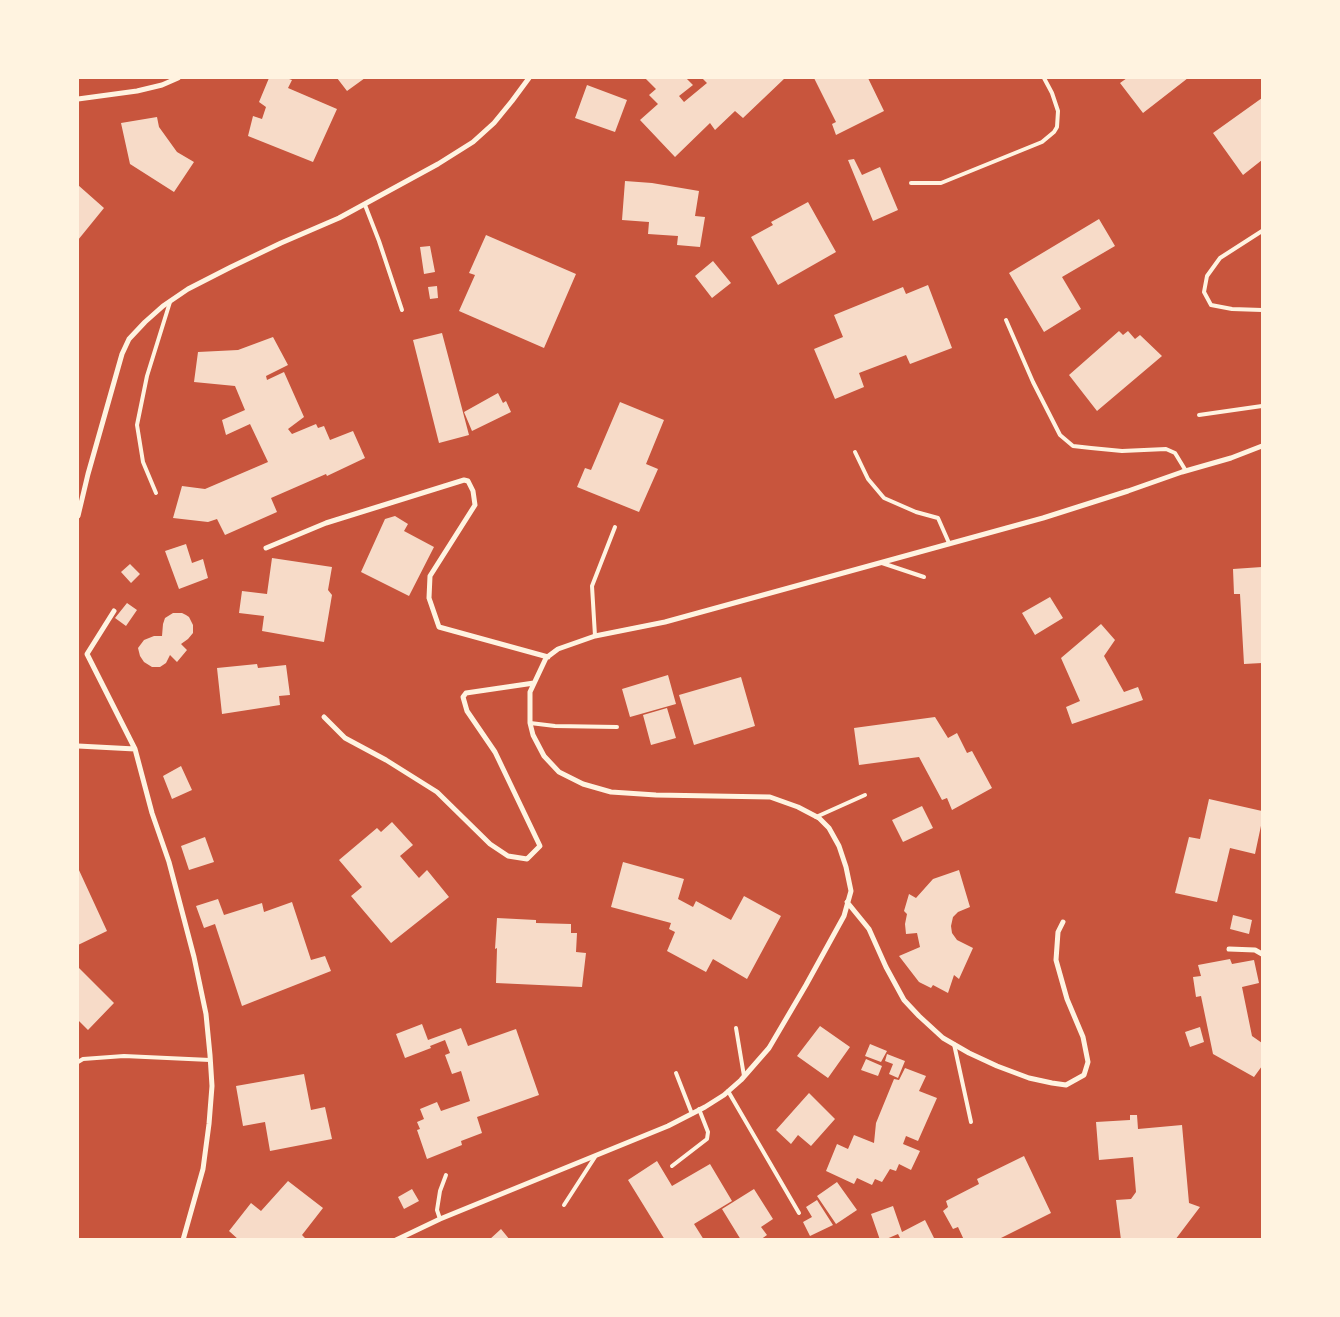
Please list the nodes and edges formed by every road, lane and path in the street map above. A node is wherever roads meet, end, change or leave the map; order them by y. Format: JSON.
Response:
{"nodes":[{"id":1,"x":178,"y":78,"type":"edge"},
{"id":2,"x":529,"y":78,"type":"edge"},
{"id":3,"x":1044,"y":78,"type":"edge"},
{"id":4,"x":78,"y":99,"type":"edge"},
{"id":5,"x":911,"y":183,"type":"dead end"},
{"id":6,"x":365,"y":204,"type":"junction"},
{"id":7,"x":1262,"y":231,"type":"edge"},
{"id":8,"x":170,"y":302,"type":"junction"},
{"id":9,"x":402,"y":310,"type":"dead end"},
{"id":10,"x":1262,"y":310,"type":"edge"},
{"id":11,"x":1006,"y":320,"type":"dead end"},
{"id":12,"x":1262,"y":406,"type":"edge"},
{"id":13,"x":1199,"y":415,"type":"dead end"},
{"id":14,"x":1262,"y":446,"type":"edge"},
{"id":15,"x":854,"y":452,"type":"dead end"},
{"id":16,"x":1186,"y":471,"type":"junction"},
{"id":17,"x":156,"y":493,"type":"dead end"},
{"id":18,"x":78,"y":516,"type":"edge"},
{"id":19,"x":615,"y":527,"type":"dead end"},
{"id":20,"x":949,"y":543,"type":"junction"},
{"id":21,"x":266,"y":548,"type":"dead end"},
{"id":22,"x":880,"y":562,"type":"junction"},
{"id":23,"x":924,"y":577,"type":"dead end"},
{"id":24,"x":114,"y":612,"type":"dead end"},
{"id":25,"x":595,"y":636,"type":"junction"},
{"id":26,"x":548,"y":657,"type":"junction"},
{"id":27,"x":534,"y":683,"type":"junction"},
{"id":28,"x":324,"y":717,"type":"dead end"},
{"id":29,"x":530,"y":723,"type":"junction"},
{"id":30,"x":617,"y":727,"type":"dead end"},
{"id":31,"x":78,"y":746,"type":"edge"},
{"id":32,"x":135,"y":749,"type":"junction"},
{"id":33,"x":866,"y":795,"type":"dead end"},
{"id":34,"x":816,"y":817,"type":"junction"},
{"id":35,"x":847,"y":902,"type":"junction"},
{"id":36,"x":1063,"y":922,"type":"dead end"},
{"id":37,"x":1228,"y":949,"type":"dead end"},
{"id":38,"x":1262,"y":954,"type":"edge"},
{"id":39,"x":736,"y":1028,"type":"dead end"},
{"id":40,"x":954,"y":1044,"type":"junction"},
{"id":41,"x":210,"y":1060,"type":"junction"},
{"id":42,"x":78,"y":1062,"type":"edge"},
{"id":43,"x":676,"y":1073,"type":"dead end"},
{"id":44,"x":744,"y":1076,"type":"junction"},
{"id":45,"x":728,"y":1091,"type":"junction"},
{"id":46,"x":699,"y":1110,"type":"junction"},
{"id":47,"x":692,"y":1114,"type":"junction"},
{"id":48,"x":970,"y":1122,"type":"dead end"},
{"id":49,"x":595,"y":1157,"type":"junction"},
{"id":50,"x":672,"y":1166,"type":"dead end"},
{"id":51,"x":446,"y":1175,"type":"dead end"},
{"id":52,"x":564,"y":1205,"type":"dead end"},
{"id":53,"x":799,"y":1213,"type":"dead end"},
{"id":54,"x":440,"y":1219,"type":"junction"},
{"id":55,"x":183,"y":1240,"type":"edge"},
{"id":56,"x":396,"y":1240,"type":"edge"}],
"edges":[{"from":1,"to":4,"type":"street"},
{"from":2,"to":6,"type":"street"},
{"from":3,"to":5,"type":"lane"},
{"from":6,"to":8,"type":"street"},
{"from":6,"to":9,"type":"lane"},
{"from":7,"to":10,"type":"lane"},
{"from":8,"to":17,"type":"lane"},
{"from":8,"to":18,"type":"street"},
{"from":11,"to":16,"type":"lane"},
{"from":12,"to":13,"type":"lane"},
{"from":14,"to":16,"type":"street"},
{"from":15,"to":20,"type":"lane"},
{"from":16,"to":20,"type":"street"},
{"from":19,"to":25,"type":"lane"},
{"from":20,"to":22,"type":"street"},
{"from":21,"to":26,"type":"street"},
{"from":22,"to":23,"type":"lane"},
{"from":22,"to":25,"type":"street"},
{"from":24,"to":32,"type":"street"},
{"from":25,"to":26,"type":"street"},
{"from":26,"to":27,"type":"street"},
{"from":27,"to":28,"type":"street"},
{"from":27,"to":29,"type":"street"},
{"from":29,"to":30,"type":"lane"},
{"from":29,"to":34,"type":"street"},
{"from":31,"to":32,"type":"street"},
{"from":32,"to":41,"type":"street"},
{"from":33,"to":34,"type":"lane"},
{"from":34,"to":35,"type":"street"},
{"from":35,"to":40,"type":"street"},
{"from":35,"to":44,"type":"street"},
{"from":36,"to":40,"type":"street"},
{"from":37,"to":38,"type":"street"},
{"from":39,"to":44,"type":"lane"},
{"from":40,"to":48,"type":"lane"},
{"from":41,"to":42,"type":"lane"},
{"from":41,"to":55,"type":"street"},
{"from":43,"to":47,"type":"lane"},
{"from":44,"to":45,"type":"street"},
{"from":45,"to":46,"type":"street"},
{"from":45,"to":53,"type":"lane"},
{"from":46,"to":47,"type":"street"},
{"from":46,"to":50,"type":"lane"},
{"from":47,"to":49,"type":"street"},
{"from":49,"to":52,"type":"lane"},
{"from":49,"to":54,"type":"street"},
{"from":51,"to":54,"type":"lane"},
{"from":54,"to":56,"type":"street"}]}
